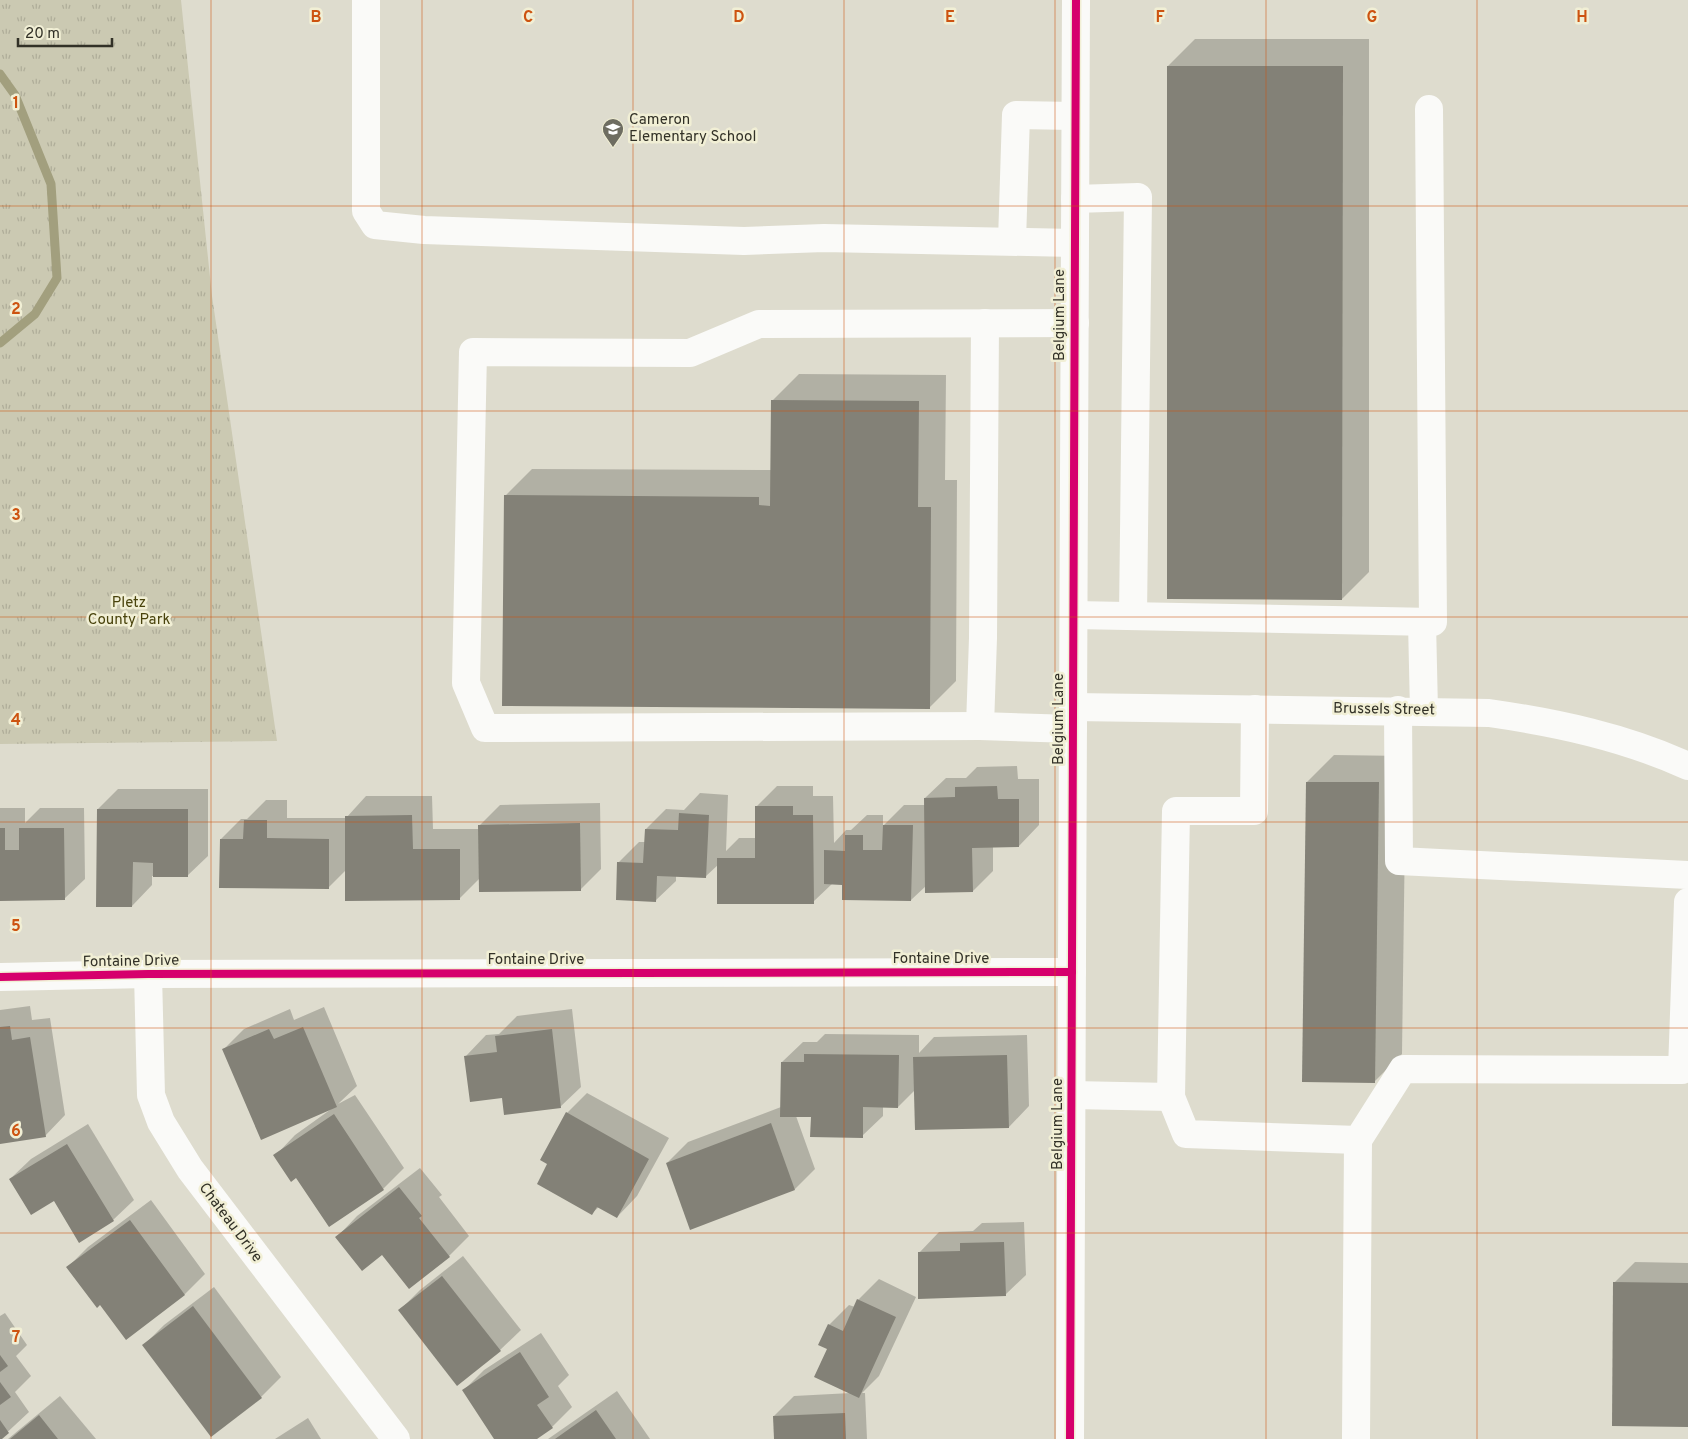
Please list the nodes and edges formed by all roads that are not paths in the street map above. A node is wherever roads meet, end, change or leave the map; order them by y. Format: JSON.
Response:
{"nodes":[{"id":1,"x":366,"y":0,"type":"edge"},
{"id":2,"x":1076,"y":0,"type":"edge"},
{"id":3,"x":1429,"y":109,"type":"dead end"},
{"id":4,"x":1075,"y":116,"type":"junction"},
{"id":5,"x":1075,"y":199,"type":"junction"},
{"id":6,"x":1012,"y":240,"type":"junction"},
{"id":7,"x":1074,"y":243,"type":"junction"},
{"id":8,"x":985,"y":323,"type":"junction"},
{"id":9,"x":1075,"y":323,"type":"junction"},
{"id":10,"x":1074,"y":615,"type":"junction"},
{"id":11,"x":1132,"y":616,"type":"junction"},
{"id":12,"x":1422,"y":622,"type":"junction"},
{"id":13,"x":1255,"y":709,"type":"junction"},
{"id":14,"x":1411,"y":710,"type":"junction"},
{"id":15,"x":1073,"y":718,"type":"junction"},
{"id":16,"x":980,"y":726,"type":"junction"},
{"id":17,"x":1688,"y":766,"type":"edge"},
{"id":18,"x":1688,"y":875,"type":"edge"},
{"id":19,"x":1688,"y":902,"type":"edge"},
{"id":20,"x":1072,"y":972,"type":"junction"},
{"id":21,"x":148,"y":974,"type":"junction"},
{"id":22,"x":0,"y":977,"type":"edge"},
{"id":23,"x":1072,"y":1095,"type":"junction"},
{"id":24,"x":1171,"y":1097,"type":"junction"},
{"id":25,"x":1358,"y":1140,"type":"junction"},
{"id":26,"x":396,"y":1439,"type":"edge"},
{"id":27,"x":1070,"y":1439,"type":"edge"},
{"id":28,"x":1356,"y":1439,"type":"edge"}],
"edges":[{"from":1,"to":6,"type":"street"},
{"from":2,"to":4,"type":"street","name":"Belgium Lane"},
{"from":3,"to":12,"type":"street"},
{"from":4,"to":5,"type":"street","name":"Belgium Lane"},
{"from":4,"to":6,"type":"street"},
{"from":5,"to":7,"type":"street","name":"Belgium Lane"},
{"from":5,"to":11,"type":"street"},
{"from":6,"to":7,"type":"street"},
{"from":7,"to":9,"type":"street","name":"Belgium Lane"},
{"from":8,"to":9,"type":"street"},
{"from":8,"to":16,"type":"street"},
{"from":8,"to":16,"type":"street","name":"Brussels Street"},
{"from":9,"to":10,"type":"street","name":"Belgium Lane"},
{"from":10,"to":11,"type":"street"},
{"from":10,"to":15,"type":"street","name":"Belgium Lane"},
{"from":11,"to":12,"type":"street"},
{"from":12,"to":14,"type":"street"},
{"from":13,"to":14,"type":"street","name":"Brussels Street"},
{"from":13,"to":15,"type":"street","name":"Brussels Street"},
{"from":13,"to":24,"type":"street"},
{"from":14,"to":17,"type":"street","name":"Brussels Street"},
{"from":14,"to":18,"type":"street"},
{"from":15,"to":16,"type":"street","name":"Brussels Street"},
{"from":15,"to":20,"type":"street","name":"Belgium Lane"},
{"from":19,"to":25,"type":"street"},
{"from":20,"to":21,"type":"street","name":"Fontaine Drive"},
{"from":20,"to":23,"type":"street","name":"Belgium Lane"},
{"from":21,"to":22,"type":"street","name":"Fontaine Drive"},
{"from":21,"to":26,"type":"street","name":"Chateau Drive"},
{"from":23,"to":24,"type":"street"},
{"from":23,"to":27,"type":"street","name":"Belgium Lane"},
{"from":24,"to":25,"type":"street"},
{"from":25,"to":28,"type":"street"}]}
